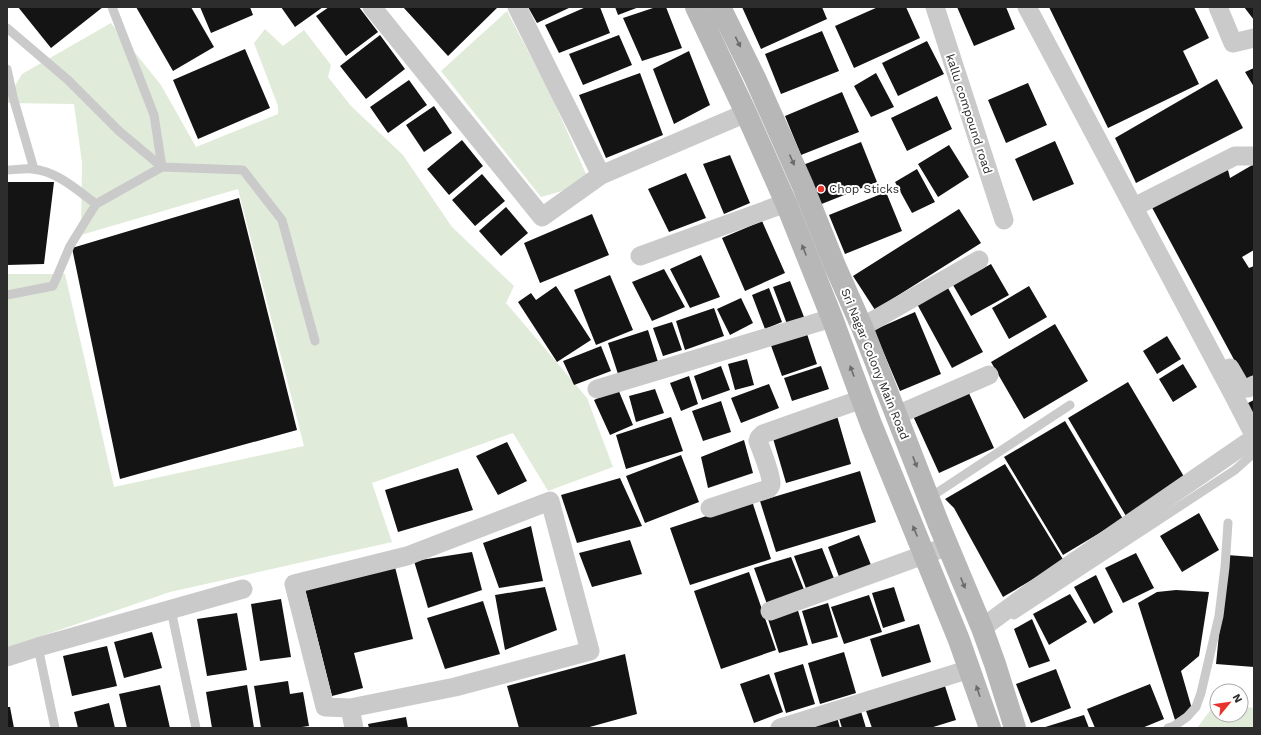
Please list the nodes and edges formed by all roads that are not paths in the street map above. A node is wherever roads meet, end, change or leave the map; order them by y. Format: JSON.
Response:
{"nodes":[{"id":1,"x":112,"y":7,"type":"edge"},
{"id":2,"x":372,"y":7,"type":"edge"},
{"id":3,"x":517,"y":7,"type":"edge"},
{"id":4,"x":696,"y":7,"type":"edge"},
{"id":5,"x":720,"y":7,"type":"edge"},
{"id":6,"x":934,"y":7,"type":"edge"},
{"id":7,"x":1027,"y":7,"type":"edge"},
{"id":8,"x":1218,"y":7,"type":"edge"},
{"id":9,"x":7,"y":28,"type":"edge"},
{"id":10,"x":1254,"y":38,"type":"edge"},
{"id":11,"x":7,"y":69,"type":"edge"},
{"id":12,"x":746,"y":113,"type":"junction"},
{"id":13,"x":1254,"y":156,"type":"edge"},
{"id":14,"x":162,"y":167,"type":"junction"},
{"id":15,"x":34,"y":169,"type":"junction"},
{"id":16,"x":7,"y":170,"type":"edge"},
{"id":17,"x":601,"y":175,"type":"junction"},
{"id":18,"x":786,"y":203,"type":"junction"},
{"id":19,"x":96,"y":204,"type":"junction"},
{"id":20,"x":1140,"y":204,"type":"junction"},
{"id":21,"x":1004,"y":220,"type":"dead end"},
{"id":22,"x":640,"y":256,"type":"dead end"},
{"id":23,"x":979,"y":260,"type":"dead end"},
{"id":24,"x":7,"y":295,"type":"edge"},
{"id":25,"x":832,"y":318,"type":"junction"},
{"id":26,"x":862,"y":327,"type":"junction"},
{"id":27,"x":315,"y":341,"type":"dead end"},
{"id":28,"x":989,"y":375,"type":"dead end"},
{"id":29,"x":1254,"y":385,"type":"edge"},
{"id":30,"x":597,"y":390,"type":"dead end"},
{"id":31,"x":862,"y":399,"type":"junction"},
{"id":32,"x":1070,"y":405,"type":"dead end"},
{"id":33,"x":897,"y":415,"type":"junction"},
{"id":34,"x":1254,"y":437,"type":"edge"},
{"id":35,"x":1254,"y":453,"type":"edge"},
{"id":36,"x":929,"y":498,"type":"junction"},
{"id":37,"x":710,"y":508,"type":"dead end"},
{"id":38,"x":1228,"y":523,"type":"dead end"},
{"id":39,"x":948,"y":546,"type":"junction"},
{"id":40,"x":925,"y":554,"type":"junction"},
{"id":41,"x":243,"y":589,"type":"dead end"},
{"id":42,"x":172,"y":610,"type":"junction"},
{"id":43,"x":770,"y":611,"type":"dead end"},
{"id":44,"x":982,"y":628,"type":"junction"},
{"id":45,"x":38,"y":647,"type":"junction"},
{"id":46,"x":7,"y":657,"type":"edge"},
{"id":47,"x":970,"y":669,"type":"junction"},
{"id":48,"x":350,"y":708,"type":"junction"},
{"id":49,"x":55,"y":728,"type":"edge"},
{"id":50,"x":196,"y":728,"type":"edge"},
{"id":51,"x":354,"y":728,"type":"edge"},
{"id":52,"x":780,"y":728,"type":"edge"},
{"id":53,"x":990,"y":728,"type":"edge"},
{"id":54,"x":1015,"y":728,"type":"edge"},
{"id":55,"x":1023,"y":728,"type":"edge"},
{"id":56,"x":1168,"y":728,"type":"edge"}],
"edges":[{"from":1,"to":14,"type":"lane"},
{"from":2,"to":17,"type":"street"},
{"from":3,"to":17,"type":"street"},
{"from":4,"to":12,"type":"main road","name":"Sri Nagar Colony Main Road"},
{"from":5,"to":26,"type":"main road","name":"Sri Nagar Colony Main Road","one_way":true},
{"from":6,"to":21,"type":"street","name":"kallu compound road"},
{"from":7,"to":20,"type":"street"},
{"from":8,"to":10,"type":"street"},
{"from":9,"to":14,"type":"lane"},
{"from":11,"to":15,"type":"lane"},
{"from":12,"to":17,"type":"street"},
{"from":12,"to":18,"type":"main road","name":"Sri Nagar Colony Main Road"},
{"from":13,"to":20,"type":"street"},
{"from":14,"to":19,"type":"lane"},
{"from":14,"to":27,"type":"lane"},
{"from":15,"to":16,"type":"lane"},
{"from":15,"to":19,"type":"lane"},
{"from":18,"to":22,"type":"street"},
{"from":25,"to":18,"type":"main road","name":"Sri Nagar Colony Main Road","one_way":true},
{"from":19,"to":24,"type":"lane"},
{"from":20,"to":29,"type":"street"},
{"from":20,"to":34,"type":"street"},
{"from":23,"to":26,"type":"street"},
{"from":25,"to":30,"type":"street"},
{"from":31,"to":25,"type":"main road","name":"Sri Nagar Colony Main Road","one_way":true},
{"from":26,"to":33,"type":"main road","name":"Sri Nagar Colony Main Road"},
{"from":28,"to":33,"type":"street"},
{"from":31,"to":37,"type":"street"},
{"from":40,"to":31,"type":"main road","name":"Sri Nagar Colony Main Road","one_way":true},
{"from":32,"to":36,"type":"lane"},
{"from":33,"to":36,"type":"main road","name":"Sri Nagar Colony Main Road","one_way":true},
{"from":34,"to":44,"type":"street"},
{"from":35,"to":55,"type":"lane"},
{"from":36,"to":39,"type":"main road","name":"Sri Nagar Colony Main Road"},
{"from":38,"to":56,"type":"lane"},
{"from":39,"to":40,"type":"street"},
{"from":39,"to":44,"type":"main road","name":"Sri Nagar Colony Main Road","one_way":true},
{"from":40,"to":43,"type":"street"},
{"from":40,"to":47,"type":"main road","name":"Sri Nagar Colony Main Road"},
{"from":41,"to":42,"type":"street"},
{"from":42,"to":45,"type":"street"},
{"from":42,"to":50,"type":"lane"},
{"from":44,"to":54,"type":"main road","name":"Sri Nagar Colony Main Road"},
{"from":45,"to":46,"type":"street"},
{"from":45,"to":49,"type":"lane"},
{"from":47,"to":52,"type":"street"},
{"from":53,"to":47,"type":"main road","name":"Sri Nagar Colony Main Road","one_way":true},
{"from":48,"to":48,"type":"street"},
{"from":48,"to":51,"type":"street"}]}
